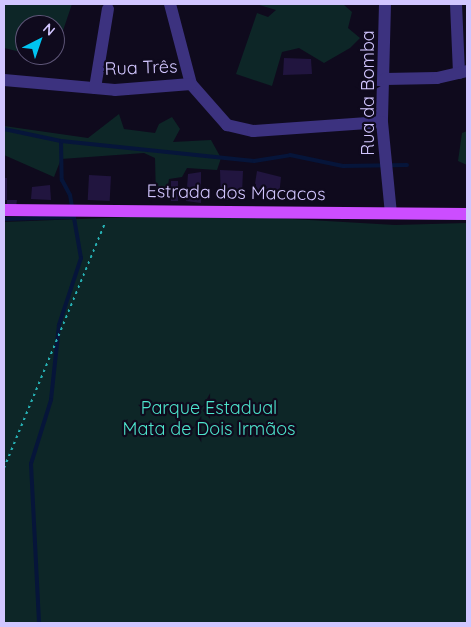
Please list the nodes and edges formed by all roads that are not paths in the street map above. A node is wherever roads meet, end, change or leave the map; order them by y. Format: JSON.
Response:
{"nodes":[{"id":1,"x":170,"y":4,"type":"edge"},
{"id":2,"x":385,"y":4,"type":"edge"},
{"id":3,"x":456,"y":4,"type":"edge"},
{"id":4,"x":108,"y":9,"type":"dead end"},
{"id":5,"x":463,"y":72,"type":"edge"},
{"id":6,"x":385,"y":79,"type":"junction"},
{"id":7,"x":4,"y":80,"type":"edge"},
{"id":8,"x":191,"y":84,"type":"junction"},
{"id":9,"x":95,"y":88,"type":"junction"},
{"id":10,"x":382,"y":122,"type":"junction"},
{"id":11,"x":4,"y":210,"type":"edge"},
{"id":12,"x":391,"y":213,"type":"junction"},
{"id":13,"x":467,"y":214,"type":"edge"}],
"edges":[{"from":1,"to":8,"type":"street"},
{"from":2,"to":6,"type":"street","name":"Rua da Bomba"},
{"from":3,"to":5,"type":"street"},
{"from":4,"to":9,"type":"street"},
{"from":5,"to":6,"type":"street"},
{"from":6,"to":10,"type":"street","name":"Rua da Bomba"},
{"from":7,"to":9,"type":"street","name":"Rua Três"},
{"from":8,"to":9,"type":"street","name":"Rua Três"},
{"from":8,"to":10,"type":"street"},
{"from":10,"to":12,"type":"street","name":"Rua da Bomba"},
{"from":11,"to":12,"type":"main road","name":"Estrada dos Macacos"},
{"from":12,"to":13,"type":"main road","name":"Estrada dos Macacos"}]}
